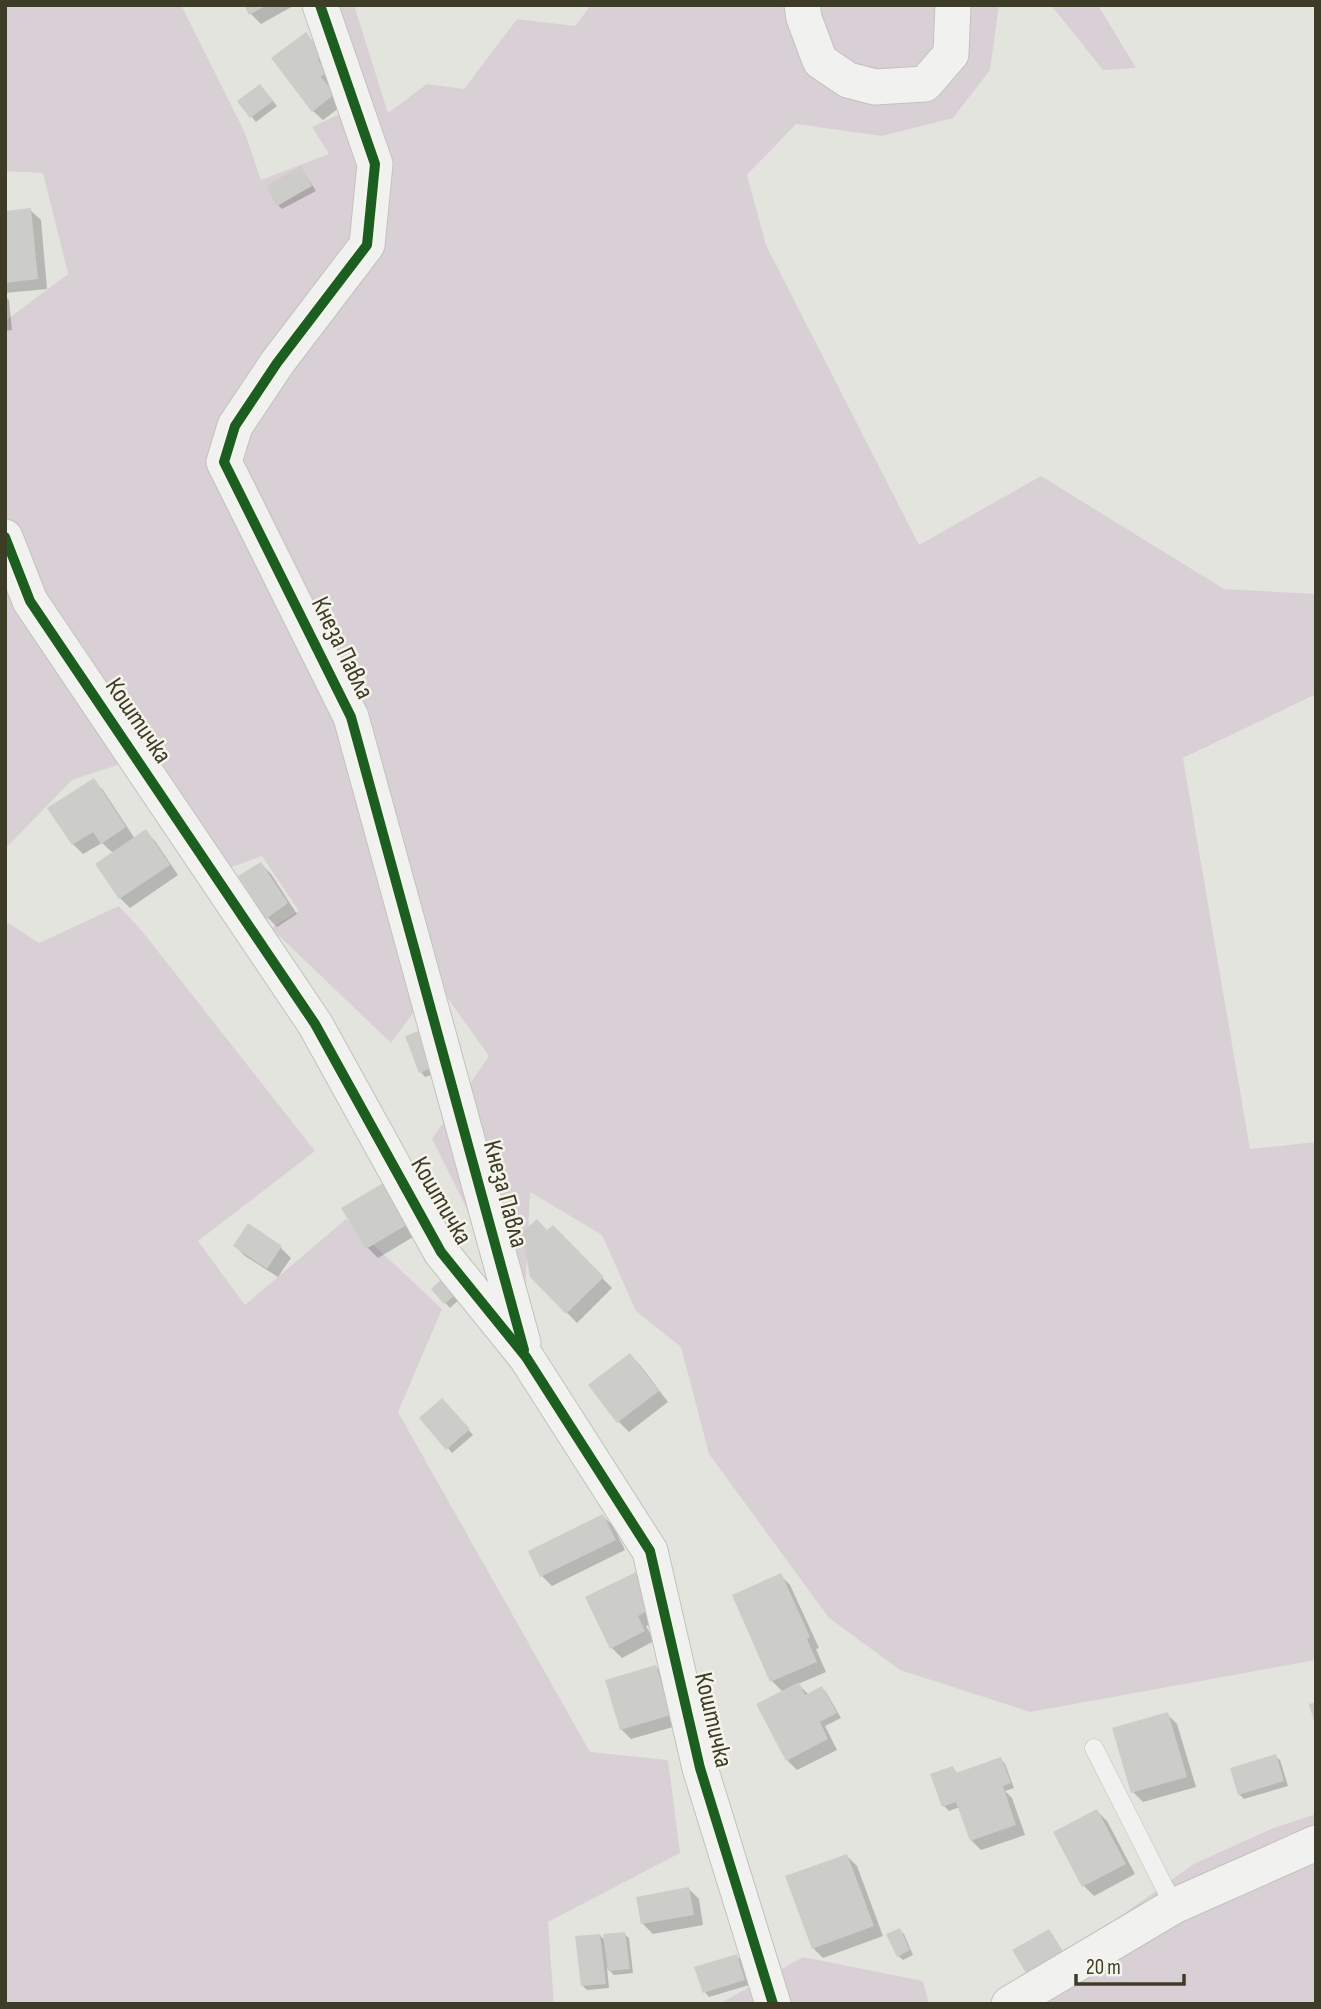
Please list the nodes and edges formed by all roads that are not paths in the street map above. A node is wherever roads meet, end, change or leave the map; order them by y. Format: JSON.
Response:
{"nodes":[{"id":1,"x":320,"y":5,"type":"edge"},
{"id":2,"x":802,"y":5,"type":"edge"},
{"id":3,"x":953,"y":5,"type":"edge"},
{"id":4,"x":5,"y":537,"type":"edge"},
{"id":5,"x":526,"y":1357,"type":"junction"},
{"id":6,"x":1094,"y":1748,"type":"dead end"},
{"id":7,"x":1316,"y":1843,"type":"edge"},
{"id":8,"x":1174,"y":1906,"type":"junction"},
{"id":9,"x":773,"y":2004,"type":"edge"},
{"id":10,"x":1009,"y":2004,"type":"edge"}],
"edges":[{"from":1,"to":5,"type":"street","name":"Кнеза Павла"},
{"from":2,"to":3,"type":"street"},
{"from":4,"to":5,"type":"street","name":"Коштичка"},
{"from":5,"to":9,"type":"street","name":"Коштичка"},
{"from":6,"to":8,"type":"lane"},
{"from":7,"to":8,"type":"street"},
{"from":8,"to":10,"type":"street"}]}
